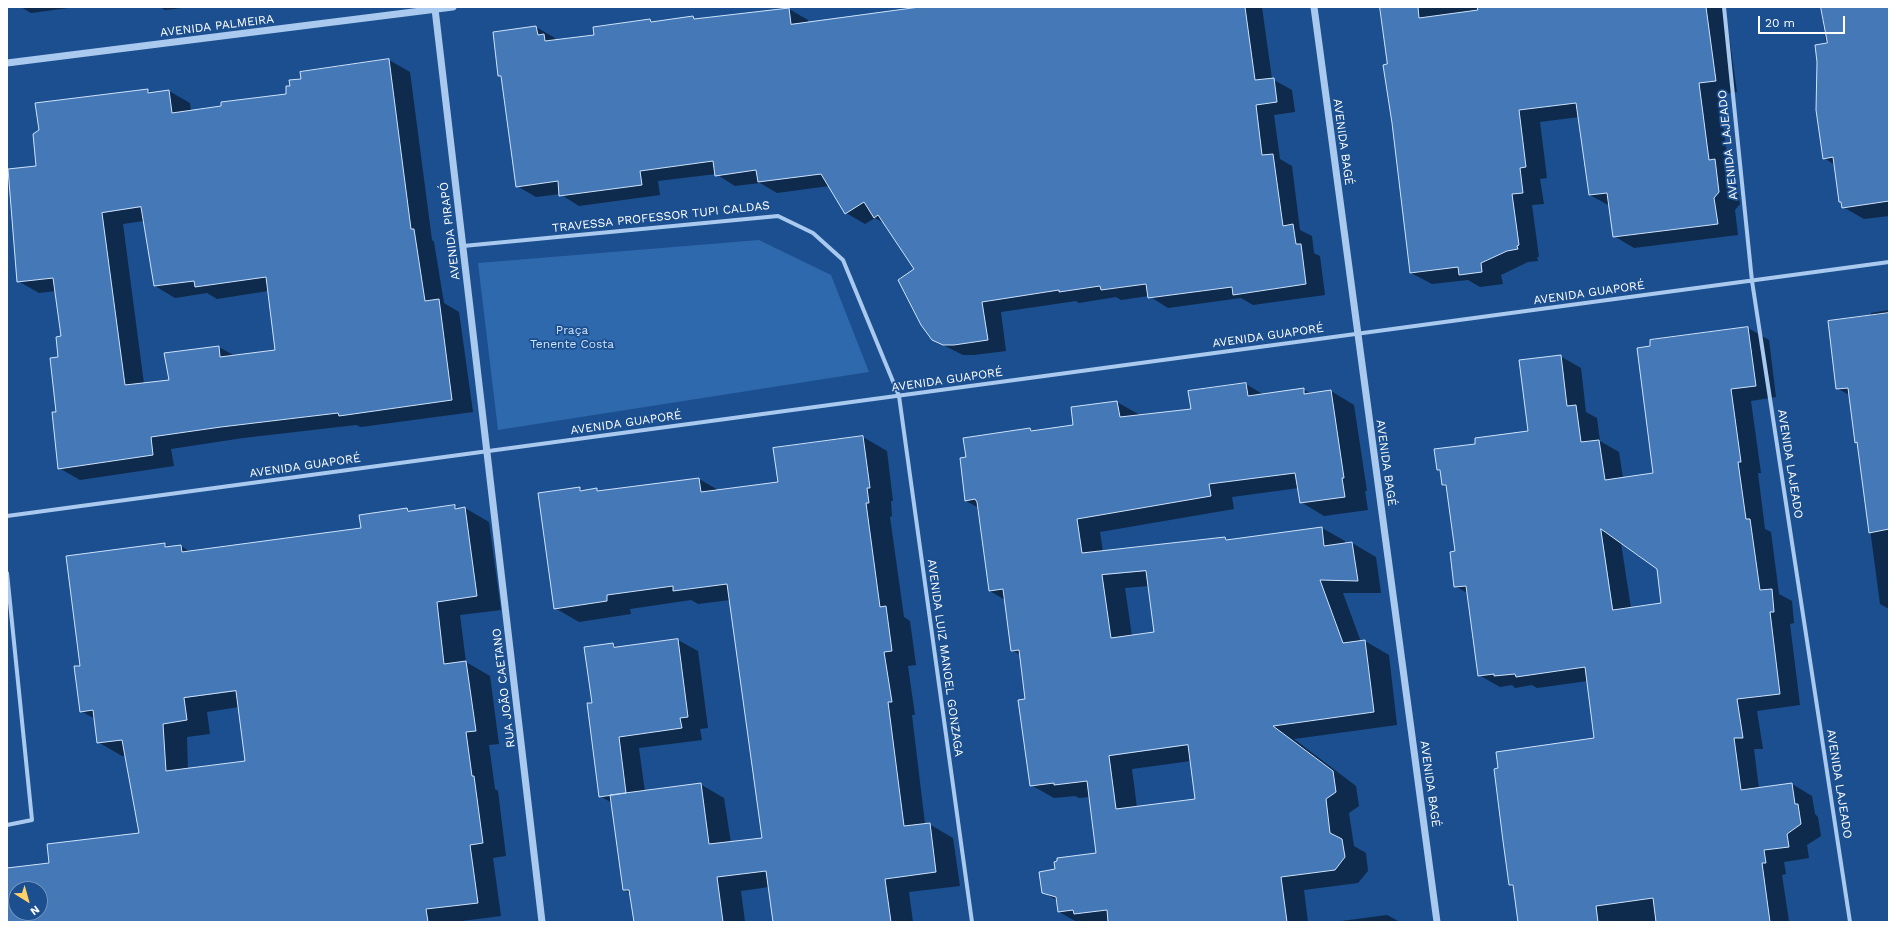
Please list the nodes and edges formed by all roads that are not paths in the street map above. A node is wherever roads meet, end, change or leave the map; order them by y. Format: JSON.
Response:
{"nodes":[{"id":1,"x":453,"y":7,"type":"edge"},
{"id":2,"x":1314,"y":7,"type":"edge"},
{"id":3,"x":1724,"y":7,"type":"edge"},
{"id":4,"x":435,"y":8,"type":"edge"},
{"id":5,"x":7,"y":63,"type":"edge"},
{"id":6,"x":463,"y":246,"type":"junction"},
{"id":7,"x":1889,"y":262,"type":"edge"},
{"id":8,"x":1752,"y":281,"type":"junction"},
{"id":9,"x":1358,"y":334,"type":"junction"},
{"id":10,"x":899,"y":396,"type":"junction"},
{"id":11,"x":488,"y":451,"type":"junction"},
{"id":12,"x":7,"y":516,"type":"edge"},
{"id":13,"x":7,"y":573,"type":"edge"},
{"id":14,"x":7,"y":825,"type":"edge"},
{"id":15,"x":542,"y":922,"type":"edge"},
{"id":16,"x":972,"y":922,"type":"edge"},
{"id":17,"x":1437,"y":922,"type":"edge"},
{"id":18,"x":1850,"y":922,"type":"edge"}],
"edges":[{"from":1,"to":4,"type":"street","name":"AVENIDA PALMEIRA"},
{"from":2,"to":9,"type":"street","name":"AVENIDA BAGÉ"},
{"from":3,"to":8,"type":"street","name":"AVENIDA LAJEADO"},
{"from":4,"to":5,"type":"street","name":"AVENIDA PALMEIRA"},
{"from":4,"to":6,"type":"street","name":"AVENIDA PIRAPÓ"},
{"from":6,"to":10,"type":"street","name":"TRAVESSA PROFESSOR TUPI CALDAS"},
{"from":6,"to":11,"type":"street","name":"AVENIDA PIRAPÓ"},
{"from":7,"to":8,"type":"street","name":"AVENIDA GUAPORÉ"},
{"from":8,"to":9,"type":"street","name":"AVENIDA GUAPORÉ"},
{"from":8,"to":18,"type":"street","name":"AVENIDA LAJEADO"},
{"from":9,"to":10,"type":"street","name":"AVENIDA GUAPORÉ"},
{"from":9,"to":17,"type":"street","name":"AVENIDA BAGÉ"},
{"from":10,"to":11,"type":"street","name":"AVENIDA GUAPORÉ"},
{"from":10,"to":16,"type":"street","name":"AVENIDA LUIZ MANOEL GONZAGA"},
{"from":11,"to":12,"type":"street","name":"AVENIDA GUAPORÉ"},
{"from":11,"to":15,"type":"street","name":"RUA JOÃO CAETANO"},
{"from":13,"to":14,"type":"street"}]}
